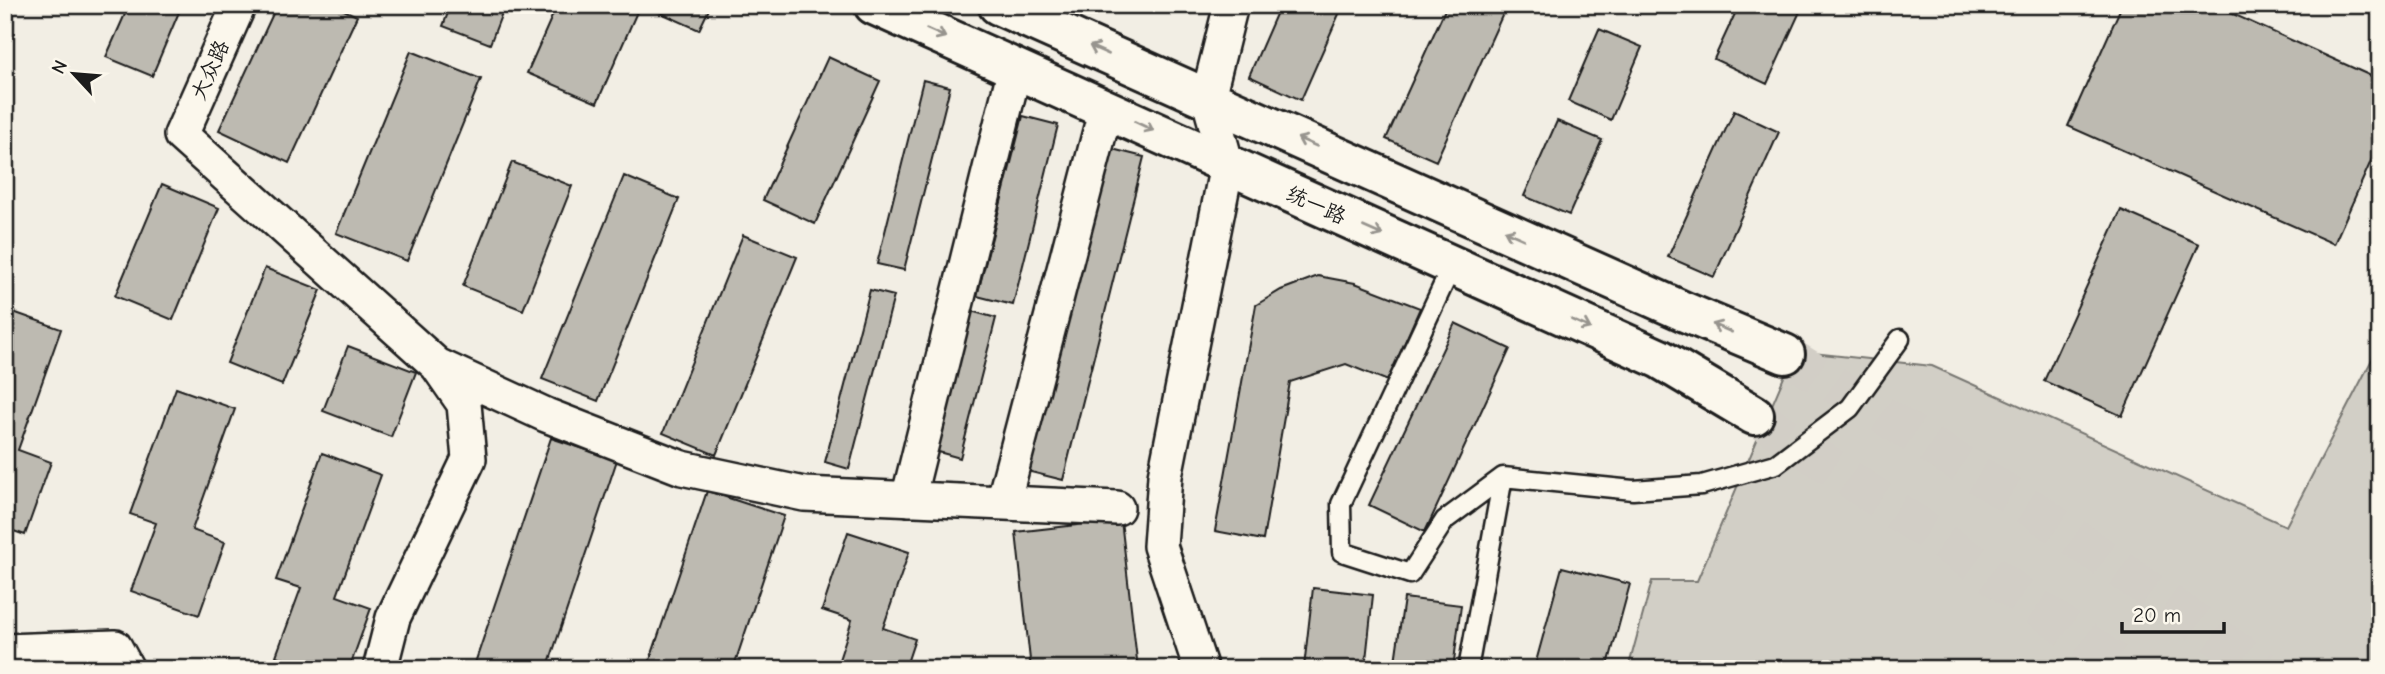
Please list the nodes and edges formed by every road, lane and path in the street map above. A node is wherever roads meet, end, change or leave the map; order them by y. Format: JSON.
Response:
{"nodes":[{"id":1,"x":239,"y":5,"type":"edge"},
{"id":2,"x":874,"y":5,"type":"edge"},
{"id":3,"x":998,"y":5,"type":"edge"},
{"id":4,"x":1231,"y":5,"type":"edge"},
{"id":5,"x":1015,"y":68,"type":"junction"},
{"id":6,"x":1208,"y":97,"type":"junction"},
{"id":7,"x":1106,"y":108,"type":"junction"},
{"id":8,"x":1227,"y":165,"type":"junction"},
{"id":9,"x":1452,"y":266,"type":"junction"},
{"id":10,"x":1900,"y":339,"type":"dead end"},
{"id":11,"x":1785,"y":354,"type":"tunnel mouth"},
{"id":12,"x":438,"y":365,"type":"junction"},
{"id":13,"x":1754,"y":415,"type":"tunnel mouth"},
{"id":14,"x":1503,"y":477,"type":"junction"},
{"id":15,"x":908,"y":499,"type":"junction"},
{"id":16,"x":1003,"y":503,"type":"junction"},
{"id":17,"x":1117,"y":508,"type":"dead end"},
{"id":18,"x":5,"y":651,"type":"edge"},
{"id":19,"x":127,"y":669,"type":"edge"},
{"id":20,"x":380,"y":669,"type":"edge"},
{"id":21,"x":1201,"y":669,"type":"edge"},
{"id":22,"x":1468,"y":669,"type":"edge"}],
"edges":[{"from":1,"to":12,"type":"street","name":"大众路"},
{"from":2,"to":5,"type":"main road","name":"统一路","one_way":true},
{"from":6,"to":3,"type":"main road","one_way":true},
{"from":4,"to":6,"type":"street"},
{"from":5,"to":7,"type":"main road","name":"统一路"},
{"from":5,"to":15,"type":"street"},
{"from":6,"to":8,"type":"street"},
{"from":11,"to":6,"type":"main road","one_way":true},
{"from":7,"to":8,"type":"main road","name":"统一路","one_way":true},
{"from":7,"to":16,"type":"street"},
{"from":8,"to":9,"type":"main road","name":"统一路","one_way":true},
{"from":8,"to":21,"type":"street"},
{"from":9,"to":13,"type":"main road","name":"统一路","one_way":true},
{"from":9,"to":14,"type":"lane"},
{"from":10,"to":14,"type":"lane"},
{"from":12,"to":15,"type":"street"},
{"from":12,"to":20,"type":"street"},
{"from":14,"to":22,"type":"lane"},
{"from":15,"to":16,"type":"street"},
{"from":16,"to":17,"type":"street"},
{"from":18,"to":19,"type":"street"}]}
